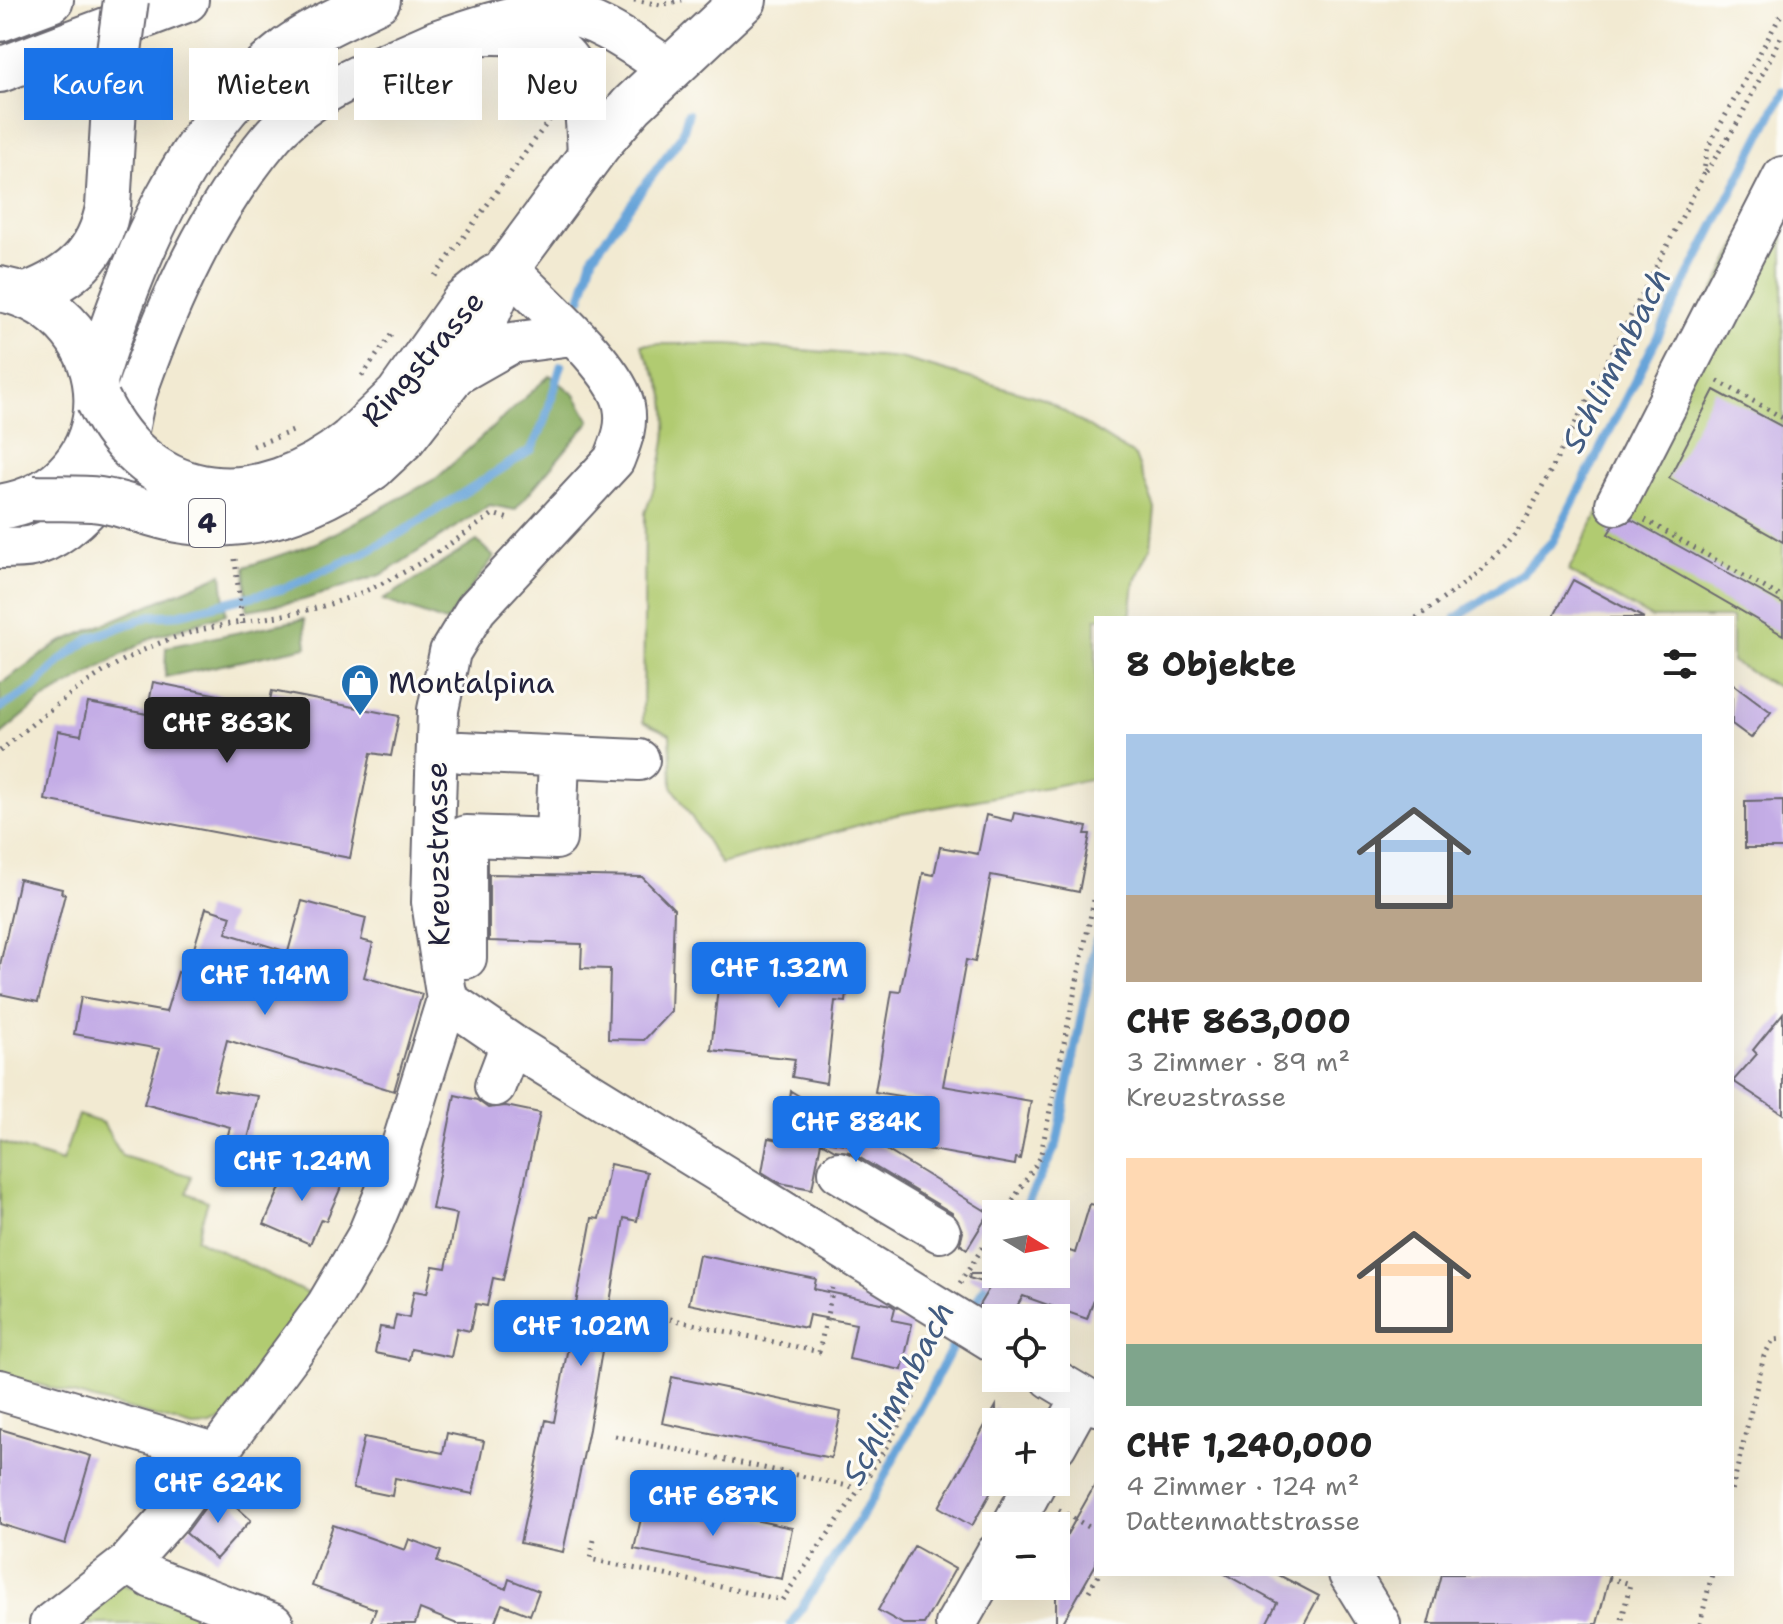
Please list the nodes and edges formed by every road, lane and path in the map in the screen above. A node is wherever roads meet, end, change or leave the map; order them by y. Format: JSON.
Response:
{"nodes":[{"id":1,"x":51,"y":0,"type":"edge"},
{"id":2,"x":126,"y":0,"type":"edge"},
{"id":3,"x":186,"y":0,"type":"edge"},
{"id":4,"x":378,"y":0,"type":"edge"},
{"id":5,"x":634,"y":0,"type":"edge"},
{"id":6,"x":682,"y":0,"type":"edge"},
{"id":7,"x":732,"y":11,"type":"edge"},
{"id":8,"x":1783,"y":11,"type":"edge"},
{"id":9,"x":0,"y":19,"type":"edge"},
{"id":10,"x":1783,"y":33,"type":"edge"},
{"id":11,"x":445,"y":37,"type":"junction"},
{"id":12,"x":671,"y":67,"type":"junction"},
{"id":13,"x":0,"y":70,"type":"edge"},
{"id":14,"x":549,"y":120,"type":"edge"},
{"id":15,"x":588,"y":159,"type":"junction"},
{"id":16,"x":1703,"y":176,"type":"junction"},
{"id":17,"x":1783,"y":177,"type":"edge"},
{"id":18,"x":507,"y":268,"type":"junction"},
{"id":19,"x":434,"y":277,"type":"dead end"},
{"id":20,"x":13,"y":292,"type":"edge"},
{"id":21,"x":396,"y":329,"type":"dead end"},
{"id":22,"x":572,"y":335,"type":"junction"},
{"id":23,"x":1686,"y":364,"type":"junction"},
{"id":24,"x":451,"y":377,"type":"junction"},
{"id":25,"x":358,"y":380,"type":"dead end"},
{"id":26,"x":96,"y":390,"type":"junction"},
{"id":27,"x":1783,"y":418,"type":"edge"},
{"id":28,"x":300,"y":428,"type":"dead end"},
{"id":29,"x":241,"y":451,"type":"dead end"},
{"id":30,"x":361,"y":454,"type":"junction"},
{"id":31,"x":16,"y":502,"type":"edge"},
{"id":32,"x":1616,"y":504,"type":"joint"},
{"id":33,"x":534,"y":545,"type":"junction"},
{"id":34,"x":0,"y":548,"type":"edge"},
{"id":35,"x":235,"y":564,"type":"dead end"},
{"id":36,"x":1783,"y":598,"type":"edge"},
{"id":37,"x":1419,"y":616,"type":"edge"},
{"id":38,"x":242,"y":624,"type":"junction"},
{"id":39,"x":0,"y":751,"type":"edge"},
{"id":40,"x":461,"y":752,"type":"dead end"},
{"id":41,"x":559,"y":757,"type":"junction"},
{"id":42,"x":639,"y":760,"type":"dead end"},
{"id":43,"x":449,"y":874,"type":"junction"},
{"id":44,"x":1094,"y":900,"type":"edge"},
{"id":45,"x":466,"y":958,"type":"dead end"},
{"id":46,"x":447,"y":1000,"type":"junction"},
{"id":47,"x":511,"y":1044,"type":"junction"},
{"id":48,"x":495,"y":1086,"type":"dead end"},
{"id":49,"x":839,"y":1172,"type":"dead end"},
{"id":50,"x":1013,"y":1200,"type":"edge"},
{"id":51,"x":841,"y":1247,"type":"junction"},
{"id":52,"x":982,"y":1268,"type":"edge"},
{"id":53,"x":884,"y":1273,"type":"junction"},
{"id":54,"x":639,"y":1312,"type":"dead end"},
{"id":55,"x":965,"y":1317,"type":"edge"},
{"id":56,"x":1783,"y":1339,"type":"edge"},
{"id":57,"x":0,"y":1390,"type":"edge"},
{"id":58,"x":615,"y":1436,"type":"dead end"},
{"id":59,"x":217,"y":1454,"type":"junction"},
{"id":60,"x":1734,"y":1482,"type":"edge"},
{"id":61,"x":857,"y":1488,"type":"junction"},
{"id":62,"x":1026,"y":1501,"type":"edge"},
{"id":63,"x":1094,"y":1530,"type":"edge"},
{"id":64,"x":594,"y":1540,"type":"dead end"},
{"id":65,"x":128,"y":1563,"type":"junction"},
{"id":66,"x":1098,"y":1576,"type":"edge"},
{"id":67,"x":1350,"y":1576,"type":"edge"},
{"id":68,"x":1712,"y":1576,"type":"edge"},
{"id":69,"x":982,"y":1578,"type":"edge"},
{"id":70,"x":1609,"y":1578,"type":"dead end"},
{"id":71,"x":1089,"y":1591,"type":"dead end"},
{"id":72,"x":50,"y":1624,"type":"edge"},
{"id":73,"x":273,"y":1624,"type":"edge"},
{"id":74,"x":956,"y":1624,"type":"edge"},
{"id":75,"x":1380,"y":1624,"type":"edge"},
{"id":76,"x":1621,"y":1624,"type":"edge"},
{"id":77,"x":1700,"y":1624,"type":"edge"}],
"edges":[{"from":1,"to":9,"type":"main road"},
{"from":2,"to":20,"type":"main road","bridge":true},
{"from":3,"to":13,"type":"main road"},
{"from":4,"to":26,"type":"main road"},
{"from":5,"to":6,"type":"path"},
{"from":7,"to":12,"type":"main road","number":"4"},
{"from":8,"to":16,"type":"path"},
{"from":10,"to":16,"type":"path"},
{"from":11,"to":12,"type":"street"},
{"from":11,"to":15,"type":"street"},
{"from":11,"to":34,"type":"street"},
{"from":12,"to":15,"type":"main road","name":"Ringstrasse","number":"4"},
{"from":14,"to":19,"type":"path"},
{"from":15,"to":18,"type":"main road","name":"Ringstrasse","number":"4"},
{"from":16,"to":37,"type":"path"},
{"from":17,"to":23,"type":"street"},
{"from":18,"to":22,"type":"street","name":"Kreuzstrasse"},
{"from":18,"to":24,"type":"main road","name":"Ringstrasse","number":"4"},
{"from":18,"to":30,"type":"main road","name":"Ringstrasse","number":"4"},
{"from":20,"to":26,"type":"main road","number":"4"},
{"from":21,"to":25,"type":"path"},
{"from":22,"to":24,"type":"street"},
{"from":22,"to":33,"type":"street","name":"Kreuzstrasse"},
{"from":23,"to":27,"type":"path"},
{"from":23,"to":32,"type":"street"},
{"from":24,"to":30,"type":"main road","name":"Ringstrasse","number":"4"},
{"from":26,"to":30,"type":"main road","name":"Ringstrasse","number":"4","bridge":true},
{"from":26,"to":31,"type":"main road","number":"4","bridge":true},
{"from":28,"to":29,"type":"path"},
{"from":30,"to":31,"type":"main road","name":"Ringstrasse","number":"4","bridge":true},
{"from":32,"to":36,"type":"path"},
{"from":33,"to":38,"type":"path"},
{"from":33,"to":43,"type":"street","name":"Kreuzstrasse"},
{"from":35,"to":38,"type":"path"},
{"from":38,"to":39,"type":"path"},
{"from":40,"to":41,"type":"street"},
{"from":41,"to":42,"type":"street"},
{"from":41,"to":43,"type":"street"},
{"from":43,"to":45,"type":"street"},
{"from":43,"to":46,"type":"street","name":"Kreuzstrasse"},
{"from":44,"to":50,"type":"path"},
{"from":46,"to":47,"type":"street"},
{"from":46,"to":59,"type":"street"},
{"from":47,"to":48,"type":"street"},
{"from":47,"to":51,"type":"street"},
{"from":49,"to":53,"type":"street"},
{"from":51,"to":53,"type":"street"},
{"from":51,"to":54,"type":"path"},
{"from":52,"to":55,"type":"path"},
{"from":53,"to":55,"type":"street"},
{"from":55,"to":61,"type":"path"},
{"from":56,"to":60,"type":"path"},
{"from":57,"to":59,"type":"street"},
{"from":58,"to":61,"type":"path"},
{"from":59,"to":65,"type":"street"},
{"from":61,"to":64,"type":"path"},
{"from":62,"to":63,"type":"path"},
{"from":65,"to":72,"type":"street"},
{"from":65,"to":73,"type":"street"},
{"from":66,"to":71,"type":"path"},
{"from":67,"to":75,"type":"street"},
{"from":68,"to":77,"type":"path"},
{"from":69,"to":74,"type":"street"},
{"from":70,"to":76,"type":"path"}]}
